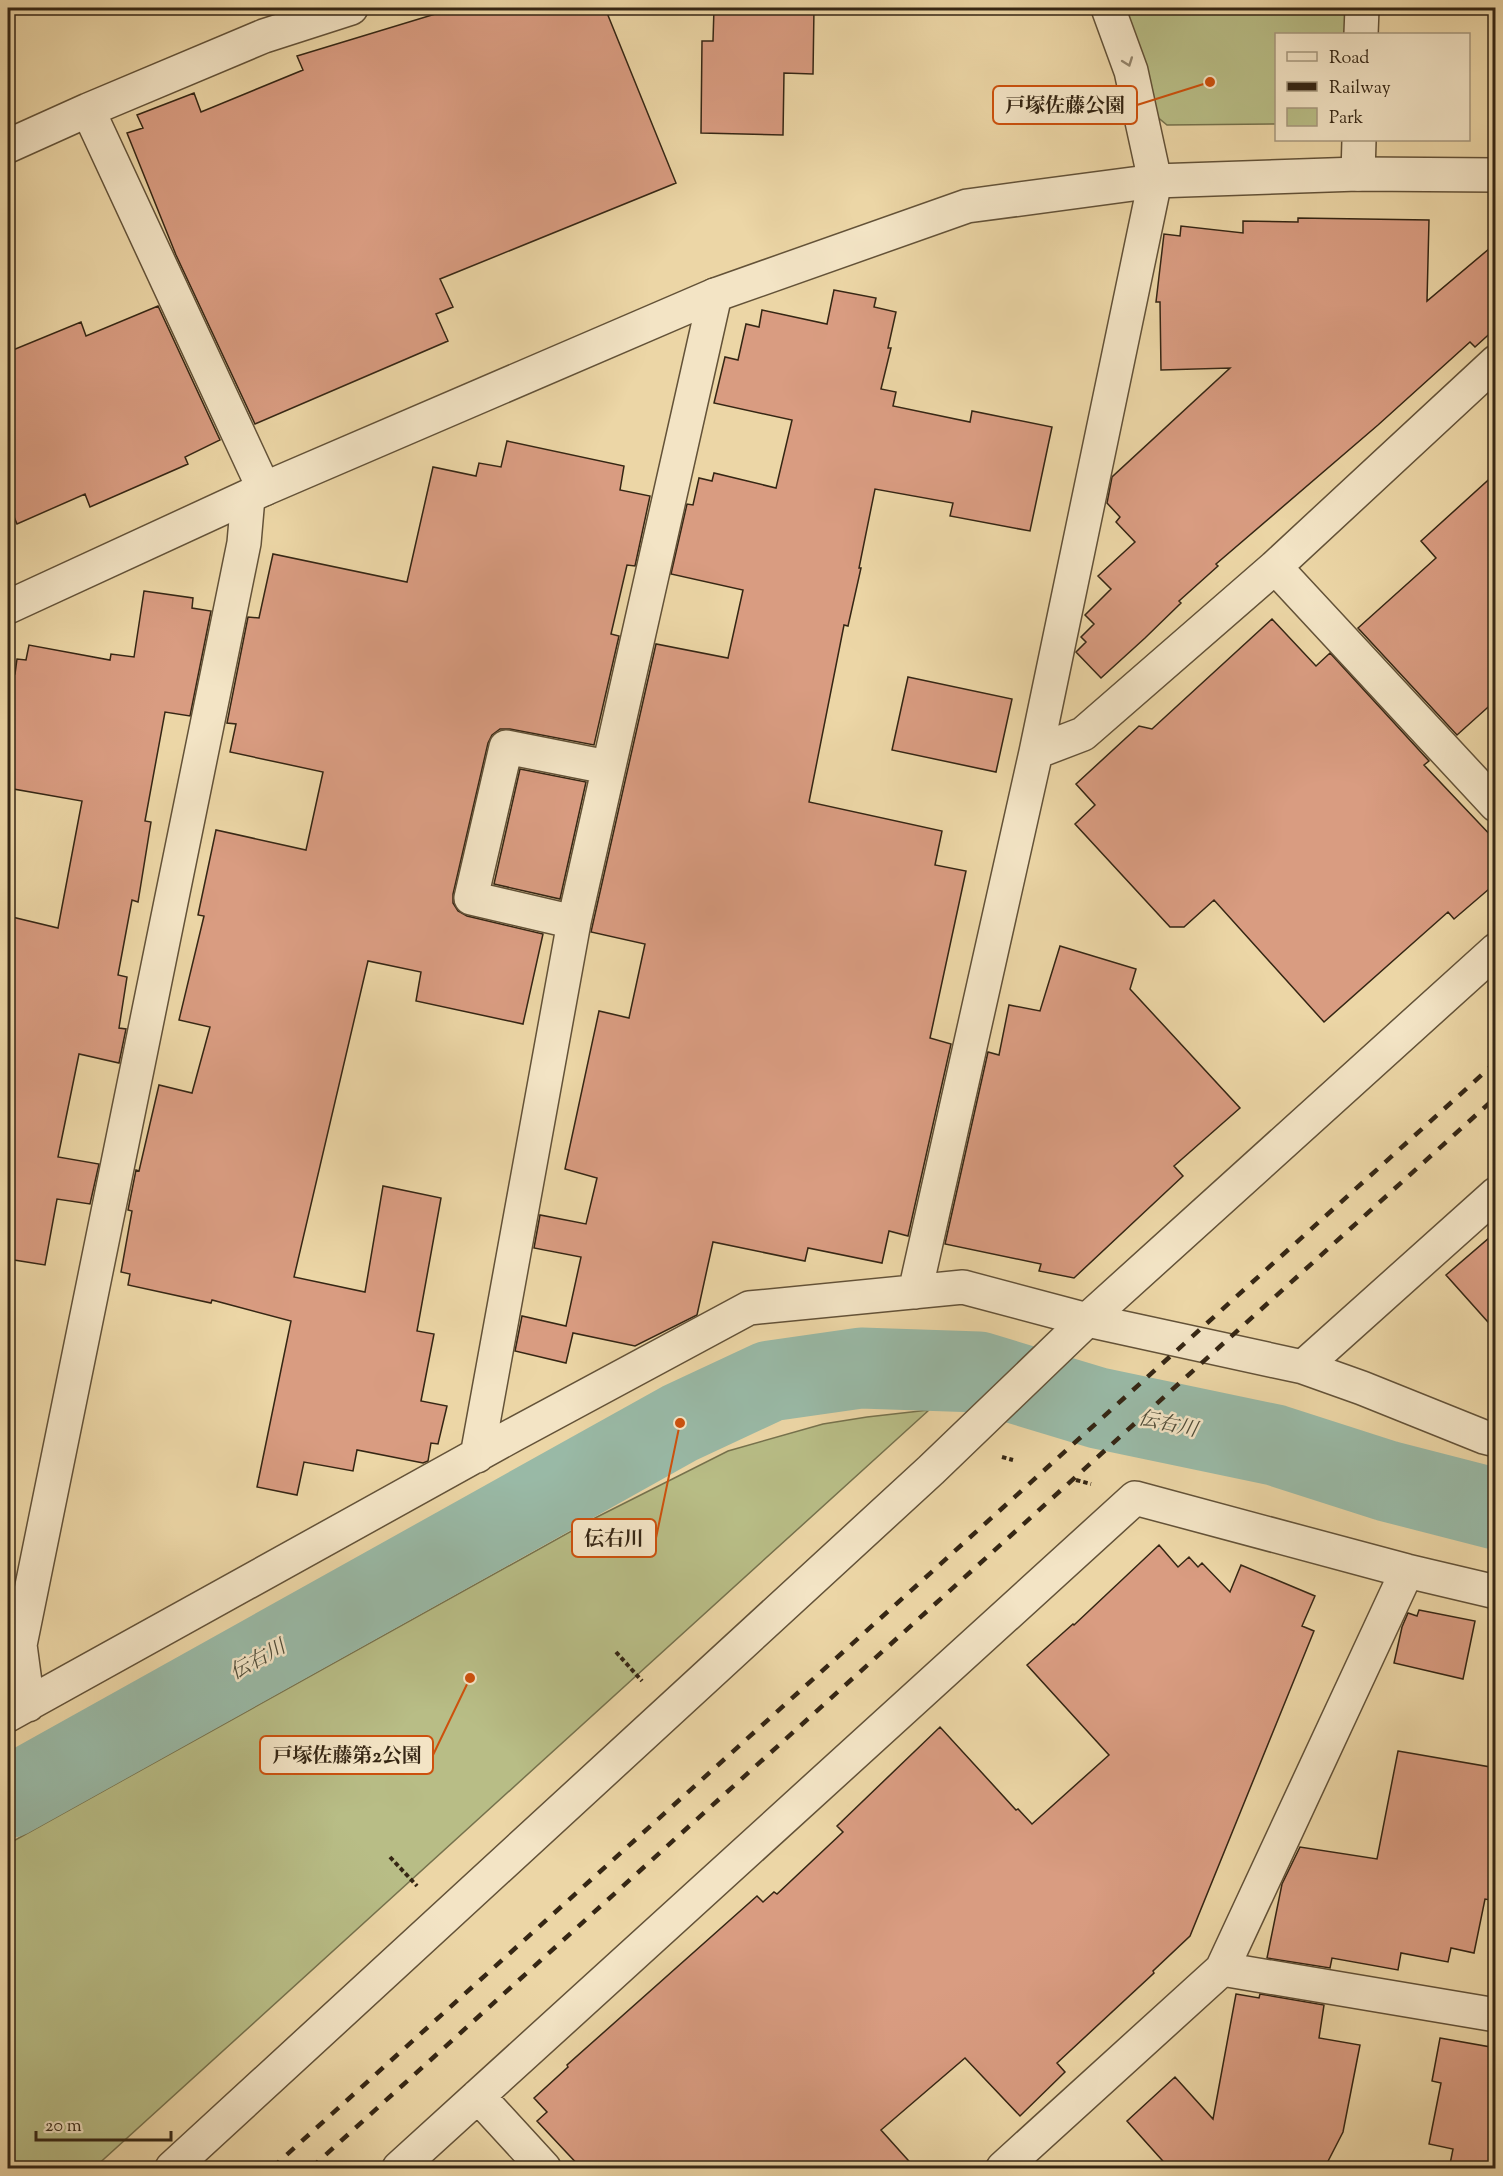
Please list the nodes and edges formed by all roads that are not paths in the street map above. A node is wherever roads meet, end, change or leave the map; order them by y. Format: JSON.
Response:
{"nodes":[{"id":1,"x":351,"y":8,"type":"edge"},
{"id":2,"x":1108,"y":8,"type":"edge"},
{"id":3,"x":1362,"y":8,"type":"edge"},
{"id":4,"x":1361,"y":33,"type":"edge"},
{"id":5,"x":88,"y":110,"type":"junction"},
{"id":6,"x":1359,"y":141,"type":"edge"},
{"id":7,"x":8,"y":146,"type":"edge"},
{"id":8,"x":1358,"y":174,"type":"junction"},
{"id":9,"x":1496,"y":175,"type":"edge"},
{"id":10,"x":1155,"y":181,"type":"junction"},
{"id":11,"x":715,"y":295,"type":"junction"},
{"id":12,"x":1496,"y":362,"type":"edge"},
{"id":13,"x":256,"y":493,"type":"junction"},
{"id":14,"x":1275,"y":567,"type":"junction"},
{"id":15,"x":8,"y":607,"type":"edge"},
{"id":16,"x":1036,"y":752,"type":"junction"},
{"id":17,"x":608,"y":767,"type":"junction"},
{"id":18,"x":1496,"y":805,"type":"edge"},
{"id":19,"x":574,"y":922,"type":"junction"},
{"id":20,"x":1496,"y":950,"type":"edge"},
{"id":21,"x":1496,"y":1194,"type":"edge"},
{"id":22,"x":915,"y":1292,"type":"junction"},
{"id":23,"x":1076,"y":1331,"type":"junction"},
{"id":24,"x":1302,"y":1367,"type":"junction"},
{"id":25,"x":1496,"y":1440,"type":"edge"},
{"id":26,"x":477,"y":1456,"type":"junction"},
{"id":27,"x":1407,"y":1571,"type":"junction"},
{"id":28,"x":1496,"y":1592,"type":"edge"},
{"id":29,"x":18,"y":1710,"type":"edge"},
{"id":30,"x":1222,"y":1968,"type":"junction"},
{"id":31,"x":1496,"y":2015,"type":"edge"},
{"id":32,"x":478,"y":2096,"type":"junction"},
{"id":33,"x":172,"y":2169,"type":"edge"},
{"id":34,"x":399,"y":2169,"type":"edge"},
{"id":35,"x":544,"y":2169,"type":"edge"},
{"id":36,"x":1003,"y":2169,"type":"edge"}],
"edges":[{"from":1,"to":5,"type":"street"},
{"from":2,"to":10,"type":"street","one_way":true},
{"from":3,"to":4,"type":"street"},
{"from":5,"to":7,"type":"street"},
{"from":5,"to":13,"type":"street"},
{"from":6,"to":8,"type":"street"},
{"from":8,"to":9,"type":"street"},
{"from":8,"to":10,"type":"street"},
{"from":10,"to":11,"type":"street"},
{"from":10,"to":16,"type":"street"},
{"from":11,"to":13,"type":"street"},
{"from":11,"to":17,"type":"street"},
{"from":12,"to":14,"type":"street"},
{"from":13,"to":15,"type":"street"},
{"from":13,"to":29,"type":"street"},
{"from":14,"to":16,"type":"street"},
{"from":14,"to":18,"type":"street"},
{"from":16,"to":22,"type":"street"},
{"from":17,"to":19,"type":"street"},
{"from":17,"to":19,"type":"street"},
{"from":19,"to":26,"type":"street"},
{"from":20,"to":23,"type":"street"},
{"from":21,"to":24,"type":"street"},
{"from":22,"to":23,"type":"street"},
{"from":22,"to":26,"type":"street"},
{"from":23,"to":24,"type":"street"},
{"from":23,"to":33,"type":"street"},
{"from":24,"to":25,"type":"street"},
{"from":26,"to":29,"type":"street"},
{"from":27,"to":28,"type":"street"},
{"from":27,"to":30,"type":"street"},
{"from":27,"to":32,"type":"street"},
{"from":30,"to":31,"type":"street"},
{"from":30,"to":36,"type":"street"},
{"from":32,"to":34,"type":"street"},
{"from":32,"to":35,"type":"street"}]}
